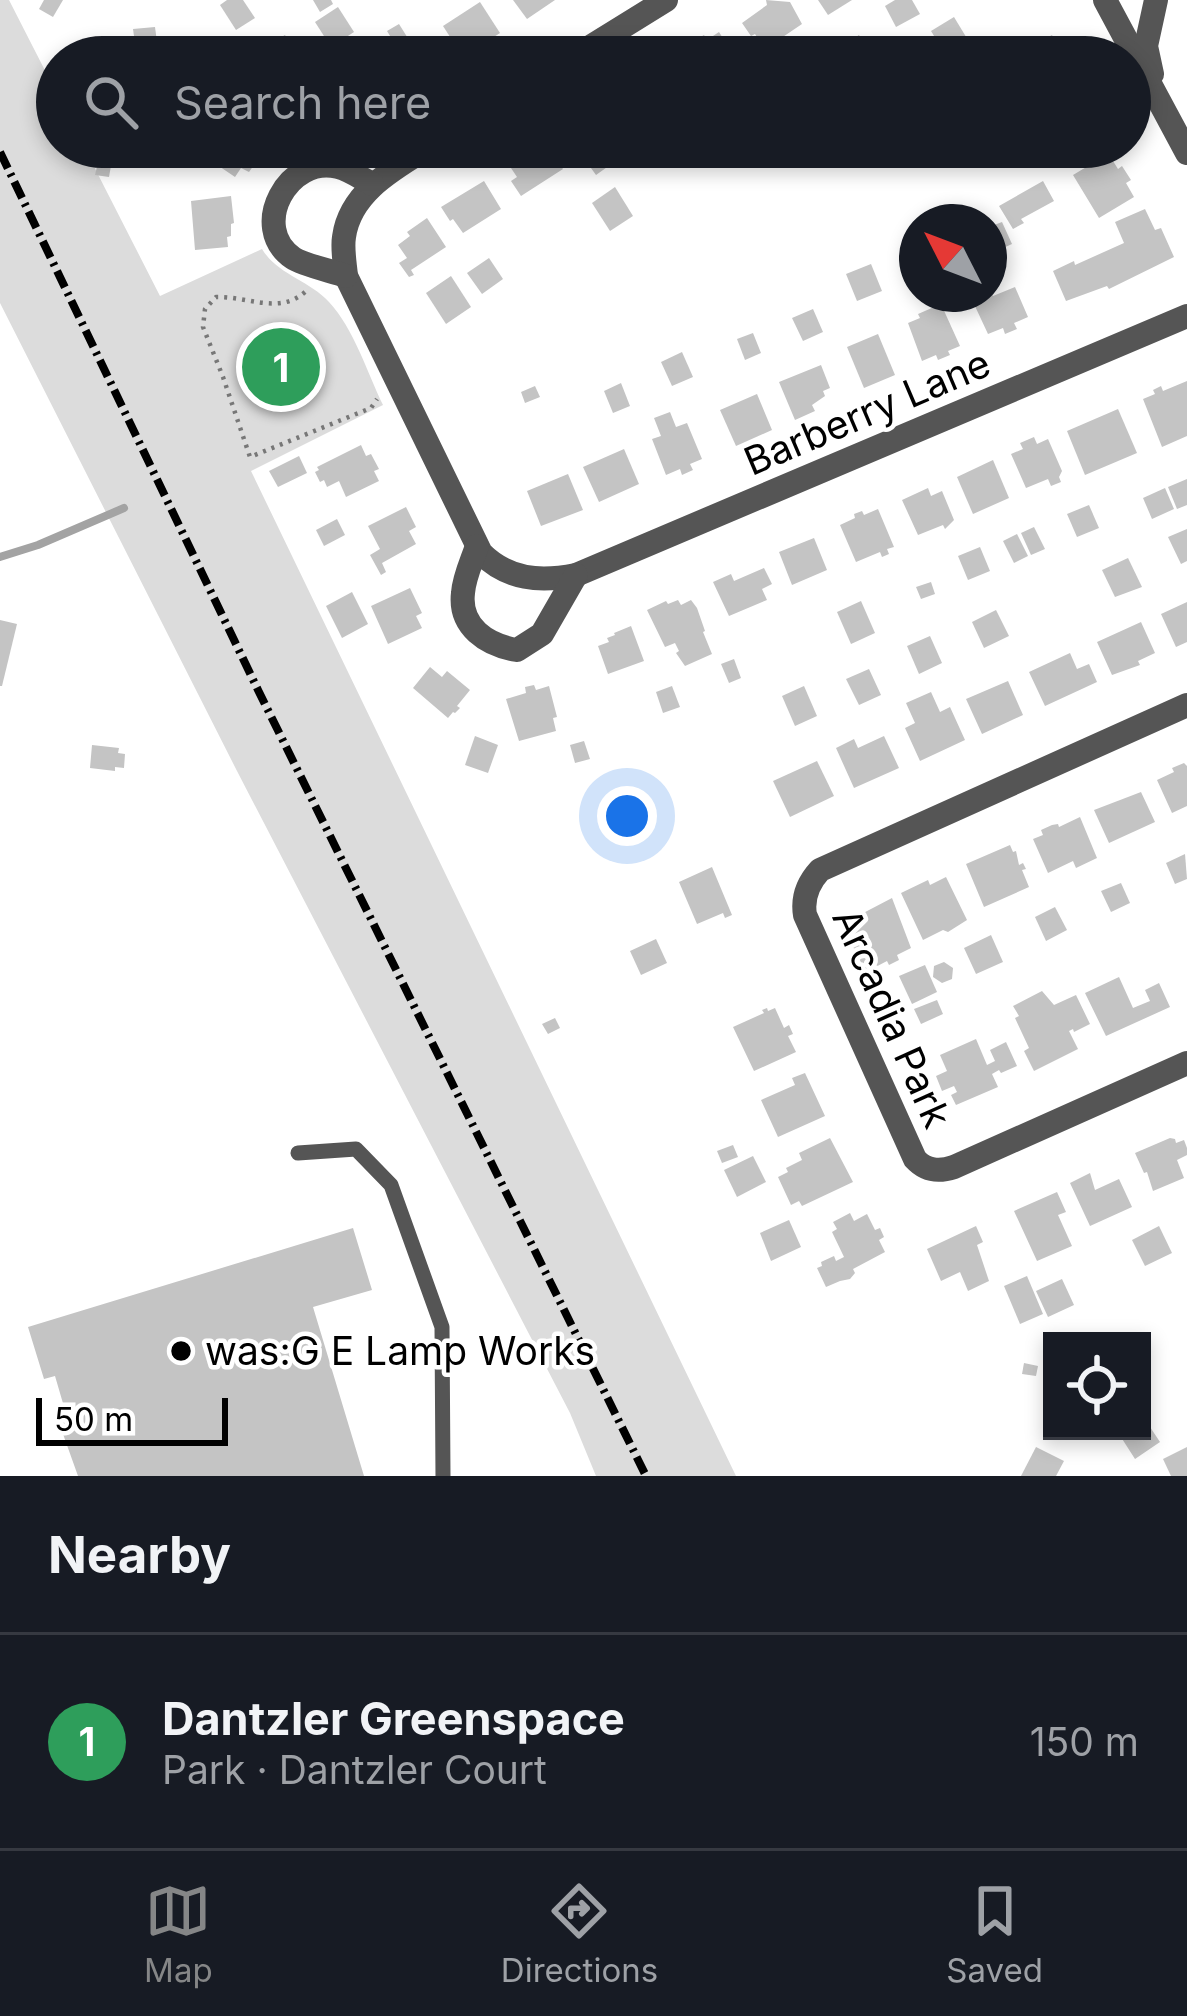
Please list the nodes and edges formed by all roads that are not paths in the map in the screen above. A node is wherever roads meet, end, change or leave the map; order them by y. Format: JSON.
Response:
{"nodes":[{"id":1,"x":666,"y":0,"type":"edge"},
{"id":2,"x":1105,"y":0,"type":"edge"},
{"id":3,"x":1156,"y":0,"type":"edge"},
{"id":4,"x":608,"y":36,"type":"edge"},
{"id":5,"x":1124,"y":36,"type":"edge"},
{"id":6,"x":1149,"y":36,"type":"edge"},
{"id":7,"x":1151,"y":67,"type":"edge"},
{"id":8,"x":1151,"y":89,"type":"edge"},
{"id":9,"x":1158,"y":103,"type":"junction"},
{"id":10,"x":1187,"y":153,"type":"edge"},
{"id":11,"x":311,"y":168,"type":"edge"},
{"id":12,"x":340,"y":168,"type":"edge"},
{"id":13,"x":397,"y":168,"type":"edge"},
{"id":14,"x":371,"y":184,"type":"junction"},
{"id":15,"x":346,"y":276,"type":"junction"},
{"id":16,"x":1187,"y":316,"type":"edge"},
{"id":17,"x":477,"y":546,"type":"junction"},
{"id":18,"x":576,"y":575,"type":"junction"},
{"id":19,"x":1187,"y":705,"type":"edge"},
{"id":20,"x":1187,"y":1063,"type":"edge"},
{"id":21,"x":298,"y":1153,"type":"dead end"},
{"id":22,"x":443,"y":1476,"type":"edge"}],
"edges":[{"from":1,"to":4,"type":"street"},
{"from":2,"to":5,"type":"street"},
{"from":3,"to":6,"type":"street"},
{"from":7,"to":9,"type":"street"},
{"from":8,"to":9,"type":"street"},
{"from":9,"to":10,"type":"street"},
{"from":11,"to":15,"type":"street"},
{"from":12,"to":14,"type":"street"},
{"from":13,"to":14,"type":"street"},
{"from":14,"to":15,"type":"street"},
{"from":15,"to":17,"type":"street"},
{"from":16,"to":18,"type":"street","name":"Barberry Lane"},
{"from":17,"to":18,"type":"street","name":"Barberry Lane"},
{"from":17,"to":18,"type":"street"},
{"from":19,"to":20,"type":"street","name":"Arcadia Park"},
{"from":21,"to":22,"type":"lane"}]}
